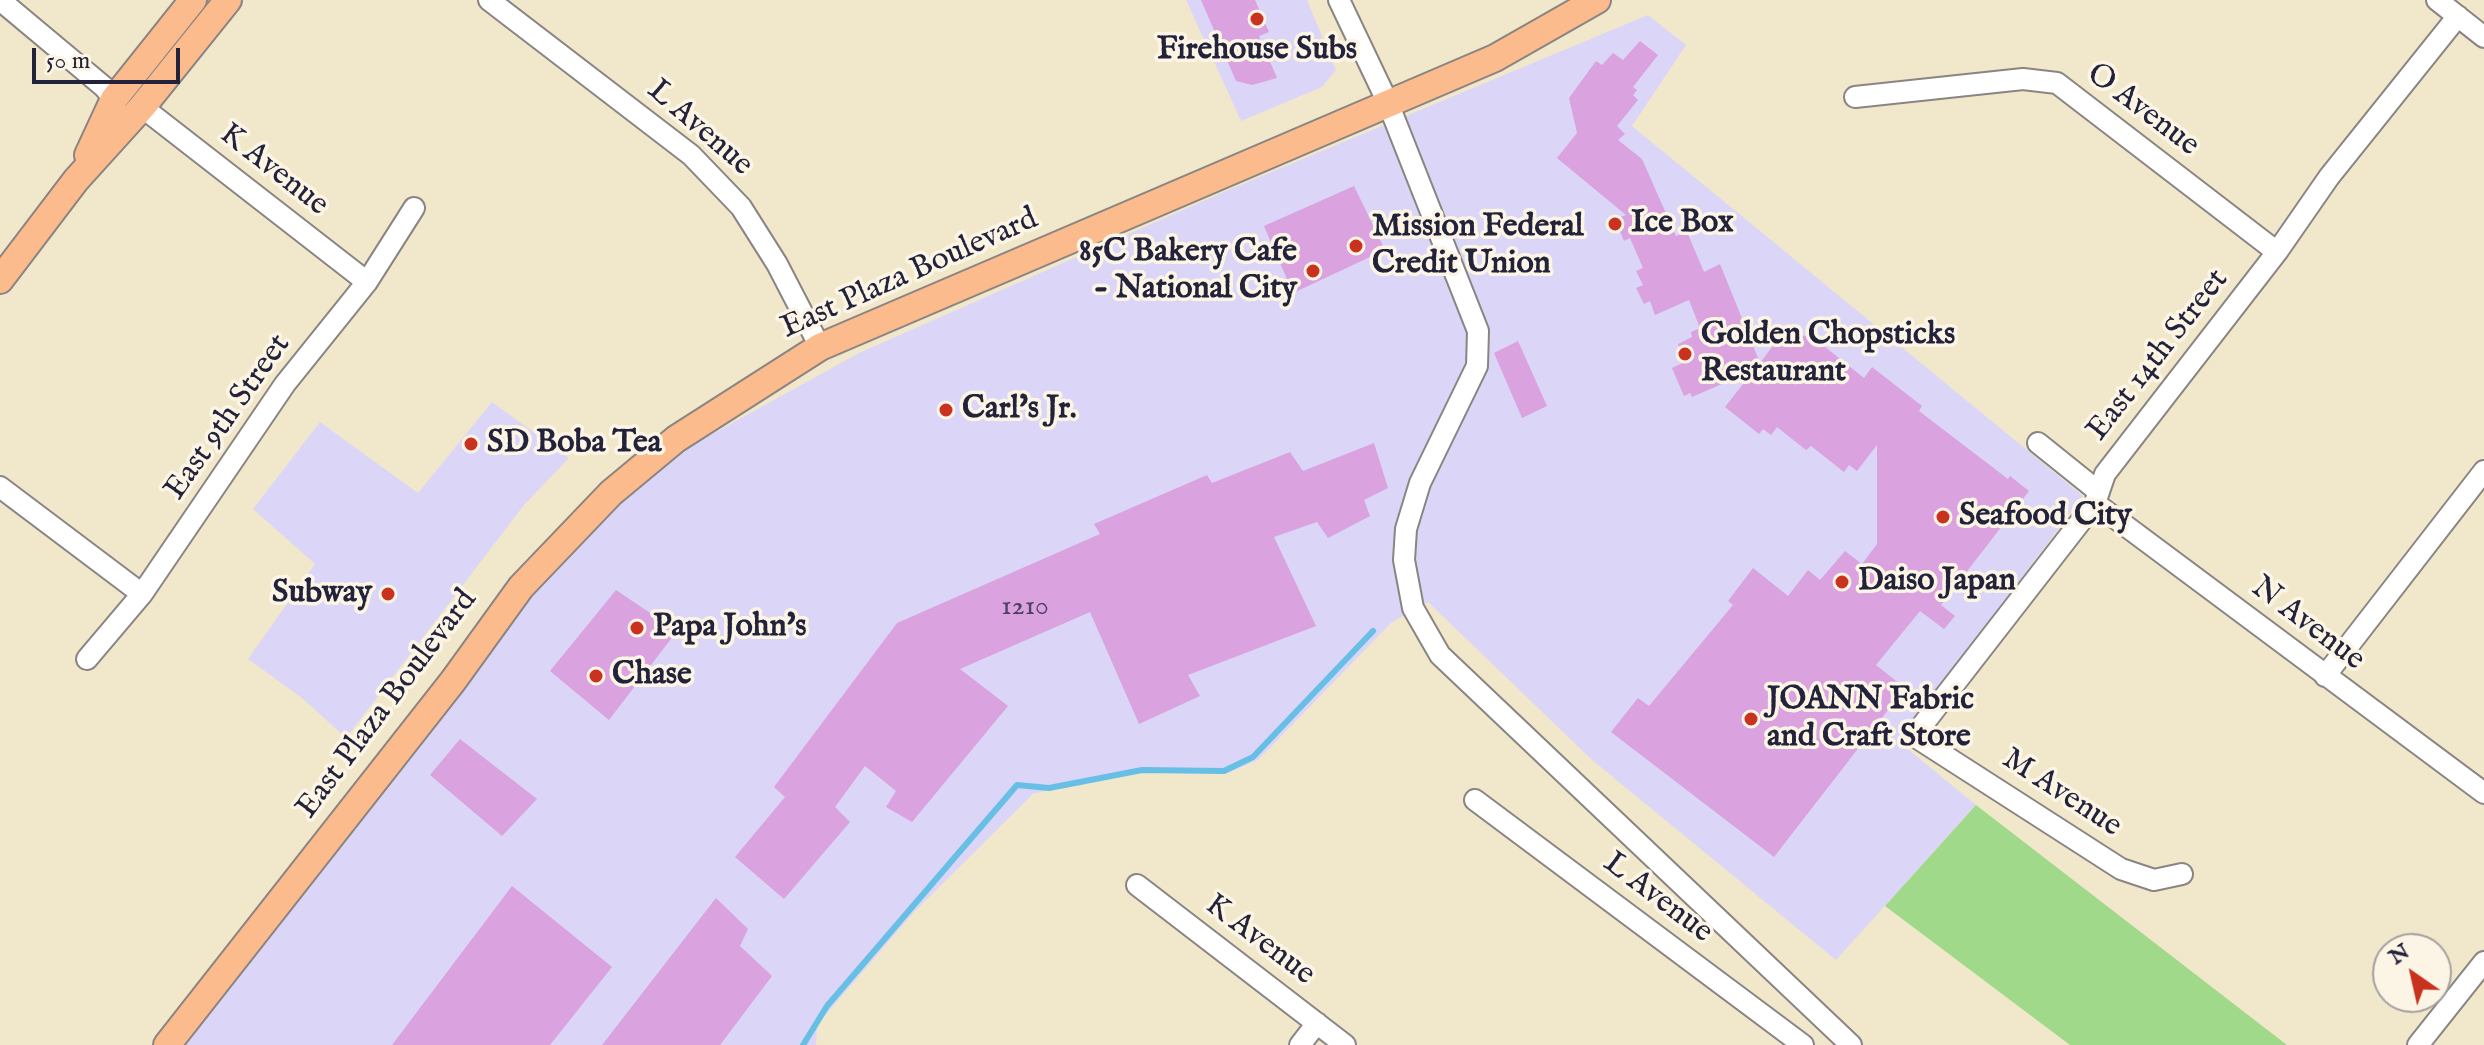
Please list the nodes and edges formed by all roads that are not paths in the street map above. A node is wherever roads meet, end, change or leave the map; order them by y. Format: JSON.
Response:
{"nodes":[{"id":1,"x":0,"y":0,"type":"edge"},
{"id":2,"x":193,"y":0,"type":"edge"},
{"id":3,"x":228,"y":0,"type":"edge"},
{"id":4,"x":489,"y":0,"type":"edge"},
{"id":5,"x":1339,"y":0,"type":"edge"},
{"id":6,"x":1597,"y":0,"type":"edge"},
{"id":7,"x":2437,"y":0,"type":"edge"},
{"id":8,"x":2458,"y":16,"type":"junction"},
{"id":9,"x":2484,"y":37,"type":"edge"},
{"id":10,"x":1855,"y":97,"type":"dead end"},
{"id":11,"x":114,"y":99,"type":"junction"},
{"id":12,"x":1388,"y":103,"type":"junction"},
{"id":13,"x":142,"y":107,"type":"junction"},
{"id":14,"x":76,"y":180,"type":"junction"},
{"id":15,"x":414,"y":208,"type":"dead end"},
{"id":16,"x":2277,"y":252,"type":"junction"},
{"id":17,"x":0,"y":280,"type":"edge"},
{"id":18,"x":367,"y":282,"type":"junction"},
{"id":19,"x":820,"y":347,"type":"junction"},
{"id":20,"x":2038,"y":443,"type":"dead end"},
{"id":21,"x":2484,"y":471,"type":"edge"},
{"id":22,"x":0,"y":487,"type":"edge"},
{"id":23,"x":2097,"y":498,"type":"junction"},
{"id":24,"x":142,"y":594,"type":"junction"},
{"id":25,"x":87,"y":659,"type":"dead end"},
{"id":26,"x":2325,"y":676,"type":"junction"},
{"id":27,"x":1914,"y":736,"type":"joint"},
{"id":28,"x":2484,"y":793,"type":"edge"},
{"id":29,"x":1475,"y":800,"type":"dead end"},
{"id":30,"x":2182,"y":874,"type":"dead end"},
{"id":31,"x":1137,"y":885,"type":"dead end"},
{"id":32,"x":2484,"y":962,"type":"edge"},
{"id":33,"x":1317,"y":1023,"type":"junction"},
{"id":34,"x":167,"y":1045,"type":"edge"},
{"id":35,"x":1300,"y":1045,"type":"edge"},
{"id":36,"x":1345,"y":1045,"type":"edge"},
{"id":37,"x":1803,"y":1045,"type":"edge"},
{"id":38,"x":1851,"y":1045,"type":"edge"},
{"id":39,"x":2418,"y":1045,"type":"edge"}],
"edges":[{"from":1,"to":11,"type":"street"},
{"from":2,"to":11,"type":"main road"},
{"from":3,"to":13,"type":"main road"},
{"from":4,"to":19,"type":"street","name":"L Avenue"},
{"from":5,"to":12,"type":"street"},
{"from":6,"to":12,"type":"main road","name":"East Plaza Boulevard"},
{"from":7,"to":8,"type":"street"},
{"from":8,"to":9,"type":"street"},
{"from":8,"to":16,"type":"street","name":"East 14th Street"},
{"from":10,"to":16,"type":"street","name":"O Avenue"},
{"from":11,"to":14,"type":"main road"},
{"from":12,"to":19,"type":"main road","name":"East Plaza Boulevard"},
{"from":12,"to":38,"type":"street"},
{"from":13,"to":14,"type":"main road"},
{"from":13,"to":18,"type":"street","name":"K Avenue"},
{"from":14,"to":17,"type":"main road"},
{"from":15,"to":18,"type":"street","name":"East 9th Street"},
{"from":16,"to":23,"type":"street","name":"East 14th Street"},
{"from":18,"to":24,"type":"street","name":"East 9th Street"},
{"from":19,"to":34,"type":"main road","name":"East Plaza Boulevard"},
{"from":20,"to":23,"type":"street","name":"N Avenue"},
{"from":21,"to":26,"type":"street"},
{"from":22,"to":24,"type":"street"},
{"from":23,"to":26,"type":"street","name":"N Avenue"},
{"from":23,"to":27,"type":"street","name":"East 14th Street"},
{"from":24,"to":25,"type":"street","name":"East 9th Street"},
{"from":26,"to":28,"type":"street","name":"N Avenue"},
{"from":27,"to":30,"type":"street","name":"M Avenue"},
{"from":29,"to":37,"type":"street","name":"L Avenue"},
{"from":31,"to":33,"type":"street","name":"K Avenue"},
{"from":32,"to":39,"type":"street"},
{"from":33,"to":35,"type":"street"},
{"from":33,"to":36,"type":"street","name":"K Avenue"}]}
